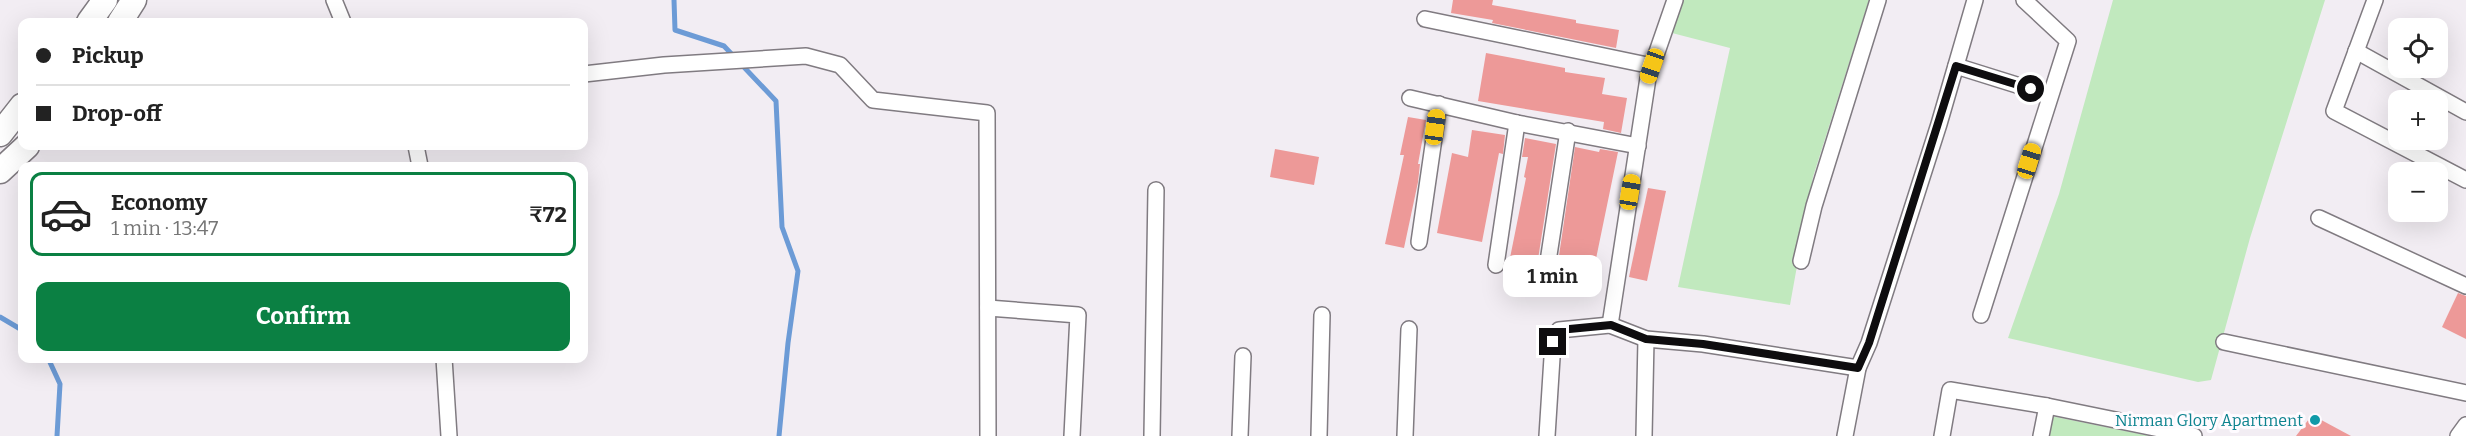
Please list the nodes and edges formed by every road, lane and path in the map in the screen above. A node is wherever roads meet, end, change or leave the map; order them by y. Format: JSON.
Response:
{"nodes":[{"id":1,"x":105,"y":0,"type":"edge"},
{"id":2,"x":134,"y":0,"type":"edge"},
{"id":3,"x":334,"y":0,"type":"edge"},
{"id":4,"x":1675,"y":0,"type":"edge"},
{"id":5,"x":1878,"y":0,"type":"edge"},
{"id":6,"x":1975,"y":0,"type":"edge"},
{"id":7,"x":2024,"y":0,"type":"edge"},
{"id":8,"x":2375,"y":0,"type":"edge"},
{"id":9,"x":92,"y":18,"type":"edge"},
{"id":10,"x":123,"y":18,"type":"edge"},
{"id":11,"x":341,"y":18,"type":"edge"},
{"id":12,"x":1425,"y":20,"type":"dead end"},
{"id":13,"x":2356,"y":51,"type":"junction"},
{"id":14,"x":1652,"y":66,"type":"junction"},
{"id":15,"x":1956,"y":66,"type":"junction"},
{"id":16,"x":588,"y":74,"type":"edge"},
{"id":17,"x":2049,"y":95,"type":"junction"},
{"id":18,"x":1410,"y":98,"type":"dead end"},
{"id":19,"x":1438,"y":104,"type":"junction"},
{"id":20,"x":18,"y":111,"type":"edge"},
{"id":21,"x":2466,"y":112,"type":"edge"},
{"id":22,"x":1517,"y":123,"type":"junction"},
{"id":23,"x":1568,"y":131,"type":"junction"},
{"id":24,"x":0,"y":134,"type":"edge"},
{"id":25,"x":1638,"y":146,"type":"junction"},
{"id":26,"x":23,"y":150,"type":"edge"},
{"id":27,"x":0,"y":171,"type":"edge"},
{"id":28,"x":2466,"y":180,"type":"edge"},
{"id":29,"x":1156,"y":190,"type":"dead end"},
{"id":30,"x":2319,"y":218,"type":"dead end"},
{"id":31,"x":1419,"y":242,"type":"dead end"},
{"id":32,"x":1801,"y":261,"type":"dead end"},
{"id":33,"x":1496,"y":265,"type":"dead end"},
{"id":34,"x":1545,"y":281,"type":"dead end"},
{"id":35,"x":2466,"y":286,"type":"edge"},
{"id":36,"x":988,"y":308,"type":"junction"},
{"id":37,"x":1322,"y":315,"type":"dead end"},
{"id":38,"x":1981,"y":315,"type":"dead end"},
{"id":39,"x":1611,"y":325,"type":"junction"},
{"id":40,"x":1409,"y":329,"type":"dead end"},
{"id":41,"x":1646,"y":339,"type":"junction"},
{"id":42,"x":2224,"y":342,"type":"dead end"},
{"id":43,"x":1243,"y":356,"type":"dead end"},
{"id":44,"x":444,"y":363,"type":"edge"},
{"id":45,"x":1858,"y":368,"type":"junction"},
{"id":46,"x":2466,"y":393,"type":"edge"},
{"id":47,"x":2047,"y":406,"type":"junction"},
{"id":48,"x":2466,"y":425,"type":"edge"},
{"id":49,"x":448,"y":436,"type":"edge"},
{"id":50,"x":988,"y":436,"type":"edge"},
{"id":51,"x":1072,"y":436,"type":"edge"},
{"id":52,"x":1152,"y":436,"type":"edge"},
{"id":53,"x":1240,"y":436,"type":"edge"},
{"id":54,"x":1319,"y":436,"type":"edge"},
{"id":55,"x":1405,"y":436,"type":"edge"},
{"id":56,"x":1547,"y":436,"type":"edge"},
{"id":57,"x":1644,"y":436,"type":"edge"},
{"id":58,"x":1845,"y":436,"type":"edge"},
{"id":59,"x":1942,"y":436,"type":"edge"},
{"id":60,"x":2041,"y":436,"type":"edge"},
{"id":61,"x":2194,"y":436,"type":"edge"},
{"id":62,"x":2458,"y":436,"type":"edge"}],
"edges":[{"from":1,"to":9,"type":"main road"},
{"from":2,"to":10,"type":"main road"},
{"from":3,"to":11,"type":"street"},
{"from":4,"to":14,"type":"street"},
{"from":5,"to":32,"type":"street"},
{"from":6,"to":15,"type":"street"},
{"from":7,"to":17,"type":"street"},
{"from":8,"to":13,"type":"street"},
{"from":12,"to":14,"type":"street"},
{"from":13,"to":21,"type":"street"},
{"from":13,"to":28,"type":"street"},
{"from":14,"to":25,"type":"street"},
{"from":15,"to":17,"type":"street"},
{"from":15,"to":45,"type":"street"},
{"from":16,"to":36,"type":"street"},
{"from":17,"to":38,"type":"street"},
{"from":18,"to":19,"type":"street"},
{"from":19,"to":22,"type":"street"},
{"from":19,"to":31,"type":"street"},
{"from":20,"to":24,"type":"main road"},
{"from":22,"to":23,"type":"street"},
{"from":22,"to":33,"type":"street"},
{"from":23,"to":25,"type":"street"},
{"from":23,"to":34,"type":"street"},
{"from":25,"to":39,"type":"street"},
{"from":26,"to":27,"type":"main road"},
{"from":29,"to":52,"type":"street"},
{"from":30,"to":35,"type":"street"},
{"from":36,"to":50,"type":"street"},
{"from":36,"to":51,"type":"street"},
{"from":37,"to":54,"type":"street"},
{"from":39,"to":41,"type":"street"},
{"from":39,"to":56,"type":"street"},
{"from":40,"to":55,"type":"street"},
{"from":41,"to":45,"type":"street"},
{"from":41,"to":57,"type":"street"},
{"from":42,"to":46,"type":"street"},
{"from":43,"to":53,"type":"street"},
{"from":44,"to":49,"type":"street"},
{"from":45,"to":58,"type":"street"},
{"from":47,"to":59,"type":"street"},
{"from":47,"to":60,"type":"street"},
{"from":47,"to":61,"type":"street"},
{"from":48,"to":62,"type":"street"}]}
